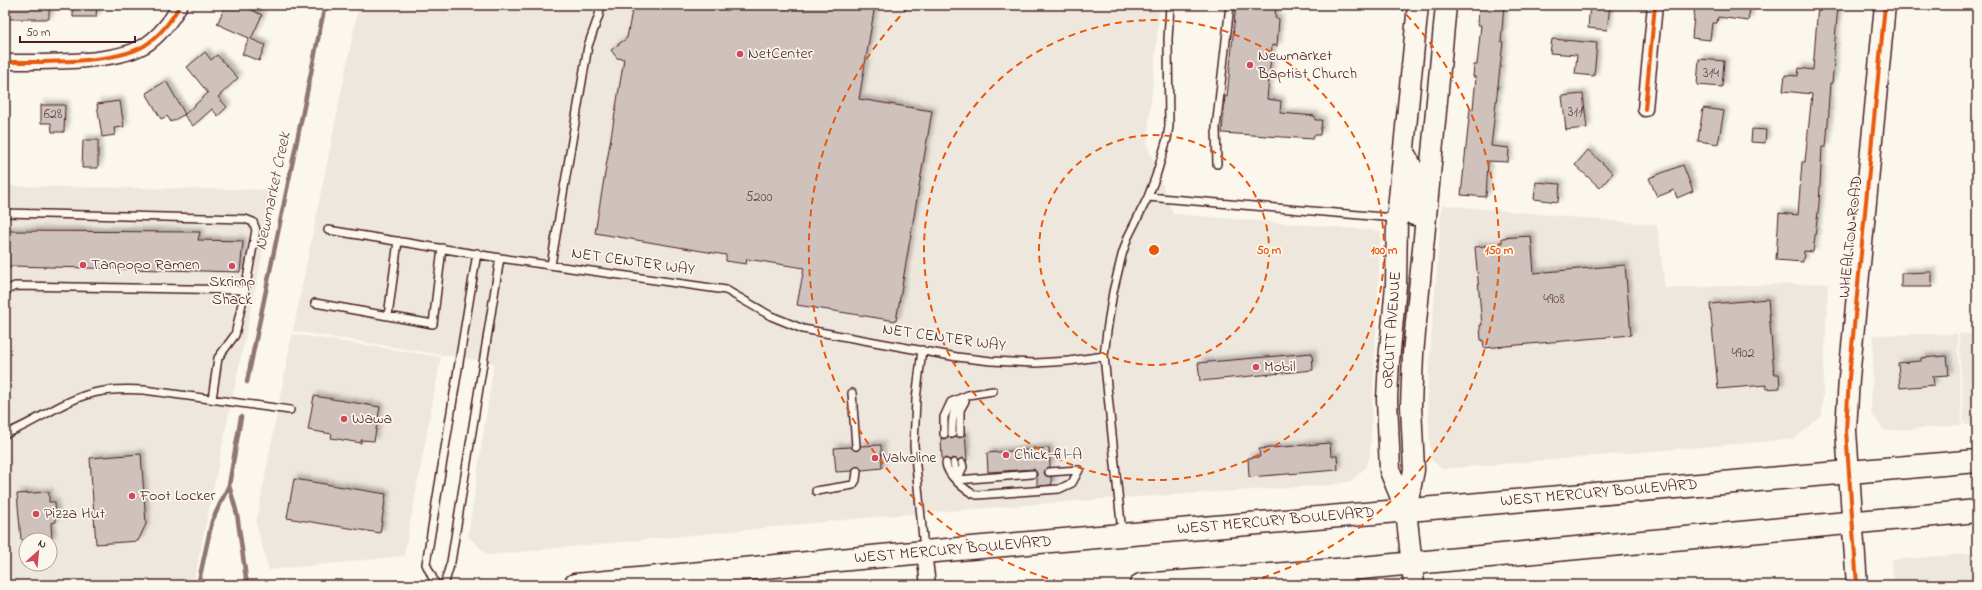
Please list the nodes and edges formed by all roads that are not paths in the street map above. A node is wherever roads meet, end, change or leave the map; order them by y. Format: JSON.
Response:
{"nodes":[{"id":1,"x":180,"y":5,"type":"edge"},
{"id":2,"x":600,"y":5,"type":"edge"},
{"id":3,"x":1170,"y":5,"type":"edge"},
{"id":4,"x":1230,"y":5,"type":"edge"},
{"id":5,"x":1418,"y":5,"type":"edge"},
{"id":6,"x":1446,"y":5,"type":"edge"},
{"id":7,"x":1655,"y":5,"type":"edge"},
{"id":8,"x":1884,"y":5,"type":"edge"},
{"id":9,"x":5,"y":62,"type":"edge"},
{"id":10,"x":1645,"y":109,"type":"dead end"},
{"id":11,"x":1404,"y":152,"type":"junction"},
{"id":12,"x":1217,"y":164,"type":"dead end"},
{"id":13,"x":1148,"y":197,"type":"junction"},
{"id":14,"x":5,"y":213,"type":"edge"},
{"id":15,"x":1397,"y":219,"type":"junction"},
{"id":16,"x":1425,"y":229,"type":"junction"},
{"id":17,"x":328,"y":230,"type":"dead end"},
{"id":18,"x":398,"y":241,"type":"junction"},
{"id":19,"x":442,"y":248,"type":"junction"},
{"id":20,"x":477,"y":254,"type":"junction"},
{"id":21,"x":500,"y":258,"type":"junction"},
{"id":22,"x":551,"y":264,"type":"junction"},
{"id":23,"x":245,"y":290,"type":"junction"},
{"id":24,"x":5,"y":291,"type":"edge"},
{"id":25,"x":315,"y":303,"type":"dead end"},
{"id":26,"x":388,"y":316,"type":"junction"},
{"id":27,"x":922,"y":350,"type":"junction"},
{"id":28,"x":1104,"y":356,"type":"junction"},
{"id":29,"x":993,"y":391,"type":"dead end"},
{"id":30,"x":852,"y":393,"type":"dead end"},
{"id":31,"x":968,"y":395,"type":"junction"},
{"id":32,"x":212,"y":399,"type":"junction"},
{"id":33,"x":290,"y":410,"type":"dead end"},
{"id":34,"x":960,"y":433,"type":"dead end"},
{"id":35,"x":5,"y":434,"type":"edge"},
{"id":36,"x":948,"y":434,"type":"dead end"},
{"id":37,"x":856,"y":446,"type":"dead end"},
{"id":38,"x":1977,"y":461,"type":"edge"},
{"id":39,"x":954,"y":463,"type":"dead end"},
{"id":40,"x":962,"y":463,"type":"dead end"},
{"id":41,"x":946,"y":464,"type":"dead end"},
{"id":42,"x":857,"y":471,"type":"dead end"},
{"id":43,"x":1049,"y":472,"type":"dead end"},
{"id":44,"x":1848,"y":472,"type":"junction"},
{"id":45,"x":1032,"y":474,"type":"dead end"},
{"id":46,"x":957,"y":480,"type":"junction"},
{"id":47,"x":816,"y":491,"type":"dead end"},
{"id":48,"x":1406,"y":510,"type":"junction"},
{"id":49,"x":1977,"y":511,"type":"edge"},
{"id":50,"x":1851,"y":521,"type":"junction"},
{"id":51,"x":1122,"y":535,"type":"junction"},
{"id":52,"x":924,"y":552,"type":"junction"},
{"id":53,"x":1412,"y":563,"type":"junction"},
{"id":54,"x":436,"y":585,"type":"edge"},
{"id":55,"x":444,"y":585,"type":"edge"},
{"id":56,"x":575,"y":585,"type":"edge"},
{"id":57,"x":928,"y":585,"type":"edge"},
{"id":58,"x":1141,"y":585,"type":"edge"},
{"id":59,"x":1414,"y":585,"type":"edge"},
{"id":60,"x":1857,"y":585,"type":"edge"}],
"edges":[{"from":1,"to":9,"type":"street"},
{"from":2,"to":22,"type":"lane","name":"NET CENTER WAY"},
{"from":3,"to":13,"type":"lane"},
{"from":4,"to":12,"type":"lane"},
{"from":5,"to":11,"type":"main road","name":"ORCUTT AVENUE"},
{"from":6,"to":16,"type":"main road","name":"ORCUTT AVENUE"},
{"from":7,"to":10,"type":"street"},
{"from":8,"to":44,"type":"main road","name":"WHEALTON ROAD"},
{"from":11,"to":15,"type":"main road","name":"ORCUTT AVENUE"},
{"from":11,"to":16,"type":"main road"},
{"from":13,"to":15,"type":"lane"},
{"from":13,"to":28,"type":"lane"},
{"from":14,"to":23,"type":"lane"},
{"from":15,"to":48,"type":"main road","name":"ORCUTT AVENUE"},
{"from":16,"to":48,"type":"main road","name":"ORCUTT AVENUE"},
{"from":17,"to":18,"type":"lane","name":"NET CENTER WAY"},
{"from":18,"to":19,"type":"lane","name":"NET CENTER WAY"},
{"from":18,"to":26,"type":"lane"},
{"from":19,"to":20,"type":"lane","name":"NET CENTER WAY"},
{"from":19,"to":26,"type":"lane"},
{"from":20,"to":21,"type":"lane","name":"NET CENTER WAY"},
{"from":20,"to":54,"type":"lane"},
{"from":21,"to":22,"type":"lane","name":"NET CENTER WAY"},
{"from":21,"to":55,"type":"lane"},
{"from":22,"to":27,"type":"lane","name":"NET CENTER WAY"},
{"from":23,"to":24,"type":"lane"},
{"from":23,"to":32,"type":"lane"},
{"from":25,"to":26,"type":"lane"},
{"from":27,"to":28,"type":"lane","name":"NET CENTER WAY"},
{"from":27,"to":52,"type":"lane"},
{"from":28,"to":51,"type":"lane"},
{"from":29,"to":31,"type":"lane"},
{"from":30,"to":37,"type":"lane"},
{"from":31,"to":34,"type":"lane"},
{"from":31,"to":36,"type":"lane"},
{"from":32,"to":33,"type":"lane"},
{"from":32,"to":35,"type":"lane"},
{"from":38,"to":44,"type":"highway","name":"WEST MERCURY BOULEVARD"},
{"from":39,"to":46,"type":"lane"},
{"from":40,"to":46,"type":"lane"},
{"from":41,"to":46,"type":"lane"},
{"from":42,"to":47,"type":"lane"},
{"from":43,"to":46,"type":"lane"},
{"from":44,"to":48,"type":"highway","name":"WEST MERCURY BOULEVARD"},
{"from":44,"to":50,"type":"main road","name":"WHEALTON ROAD"},
{"from":45,"to":46,"type":"lane"},
{"from":48,"to":51,"type":"highway","name":"WEST MERCURY BOULEVARD"},
{"from":48,"to":53,"type":"main road","name":"ORCUTT AVENUE"},
{"from":49,"to":50,"type":"highway"},
{"from":50,"to":53,"type":"highway"},
{"from":50,"to":60,"type":"main road","name":"WHEALTON ROAD"},
{"from":51,"to":52,"type":"highway","name":"WEST MERCURY BOULEVARD"},
{"from":52,"to":56,"type":"highway","name":"WEST MERCURY BOULEVARD"},
{"from":52,"to":57,"type":"street"},
{"from":53,"to":58,"type":"highway"},
{"from":53,"to":59,"type":"main road","name":"ORCUTT AVENUE"}]}
